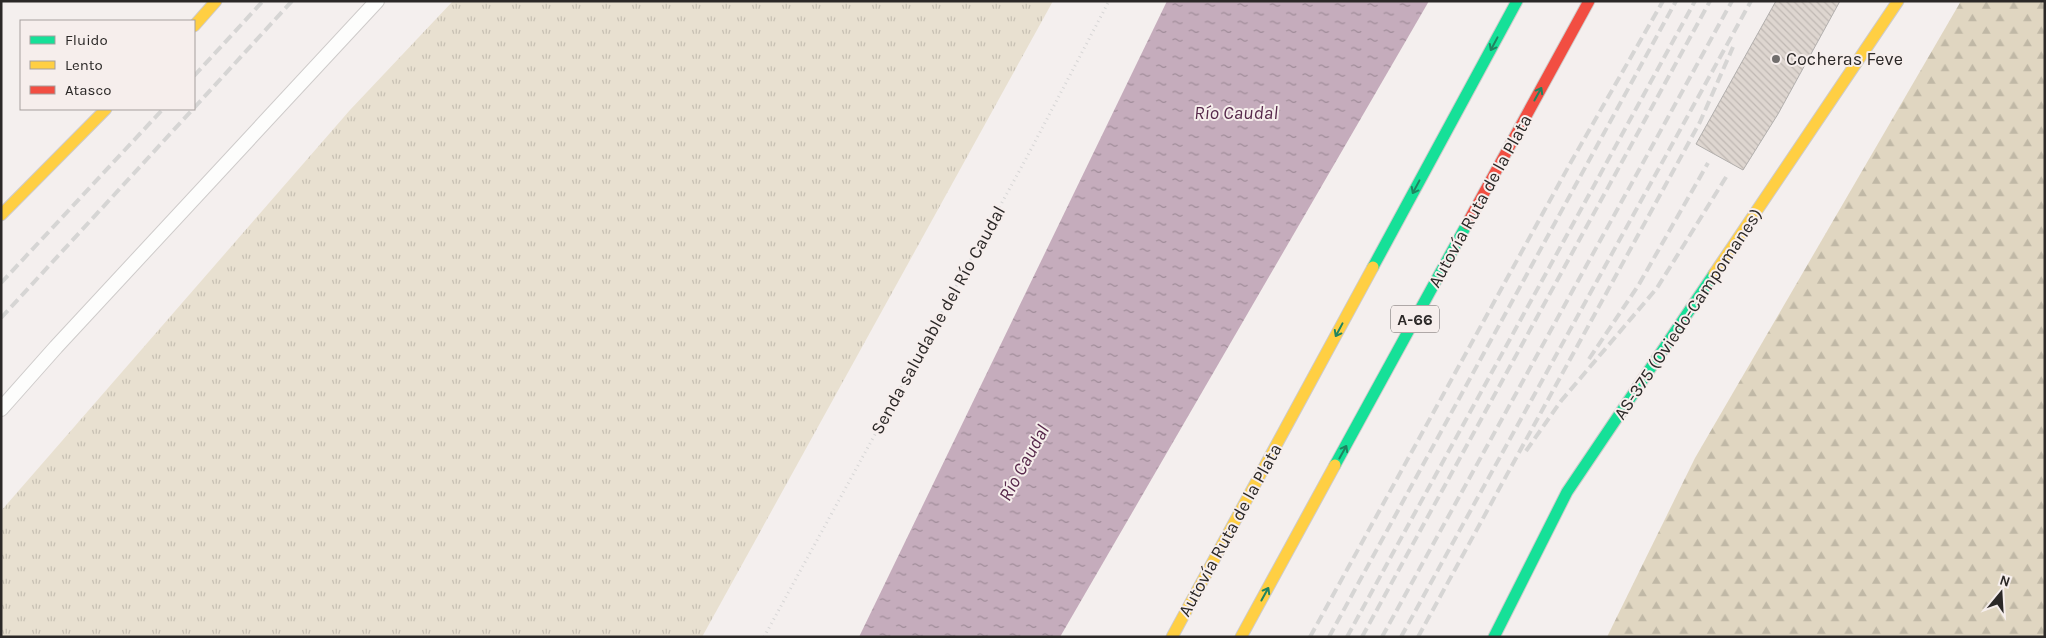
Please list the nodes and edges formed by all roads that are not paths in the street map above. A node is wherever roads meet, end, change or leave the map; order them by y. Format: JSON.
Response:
{"nodes":[{"id":1,"x":216,"y":1,"type":"edge"},
{"id":2,"x":377,"y":1,"type":"edge"},
{"id":3,"x":1517,"y":1,"type":"edge"},
{"id":4,"x":1588,"y":1,"type":"edge"},
{"id":5,"x":1898,"y":1,"type":"edge"},
{"id":6,"x":195,"y":25,"type":"edge"},
{"id":7,"x":105,"y":110,"type":"edge"},
{"id":8,"x":1,"y":215,"type":"edge"},
{"id":9,"x":1,"y":409,"type":"edge"},
{"id":10,"x":1172,"y":637,"type":"edge"},
{"id":11,"x":1242,"y":637,"type":"edge"},
{"id":12,"x":1494,"y":637,"type":"edge"}],
"edges":[{"from":1,"to":6,"type":"main road"},
{"from":2,"to":9,"type":"lane"},
{"from":3,"to":10,"type":"main road","name":"Autovía Ruta de la Plata","one_way":true},
{"from":11,"to":4,"type":"main road","name":"Autovía Ruta de la Plata","number":"A-66","one_way":true},
{"from":5,"to":12,"type":"main road","name":"AS-375 (Oviedo-Campomanes)"},
{"from":7,"to":8,"type":"main road"}]}
